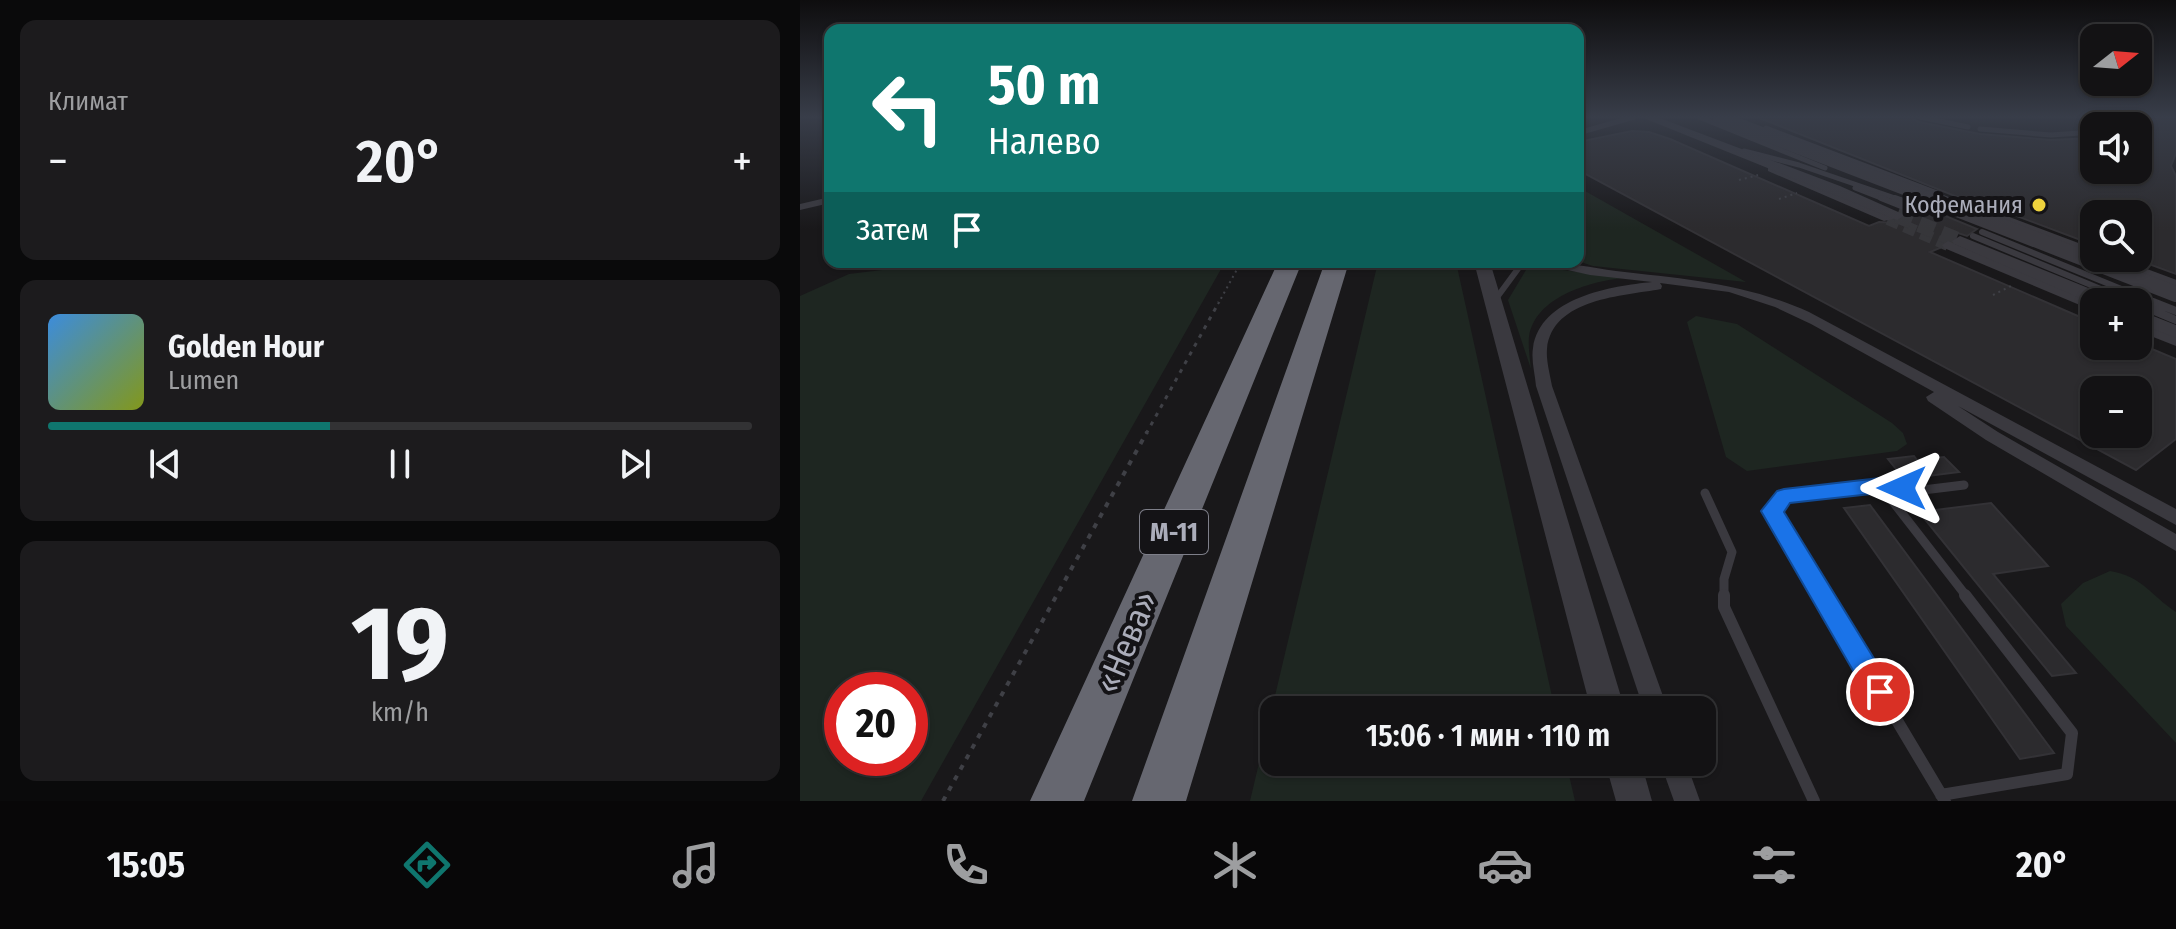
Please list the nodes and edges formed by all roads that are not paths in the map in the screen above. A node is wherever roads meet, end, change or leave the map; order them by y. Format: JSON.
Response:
{"nodes":[{"id":1,"x":1738,"y":154,"type":"edge"},
{"id":2,"x":1753,"y":154,"type":"edge"},
{"id":3,"x":1790,"y":154,"type":"edge"},
{"id":4,"x":1816,"y":154,"type":"edge"},
{"id":5,"x":1833,"y":154,"type":"edge"},
{"id":6,"x":1799,"y":165,"type":"junction"},
{"id":7,"x":1874,"y":189,"type":"junction"},
{"id":8,"x":824,"y":201,"type":"edge"},
{"id":9,"x":1918,"y":206,"type":"dead end"},
{"id":10,"x":800,"y":207,"type":"edge"},
{"id":11,"x":1899,"y":214,"type":"joint"},
{"id":12,"x":1982,"y":232,"type":"dead end"},
{"id":13,"x":1960,"y":240,"type":"junction"},
{"id":14,"x":2080,"y":247,"type":"edge"},
{"id":15,"x":1287,"y":268,"type":"edge"},
{"id":16,"x":1335,"y":268,"type":"edge"},
{"id":17,"x":1484,"y":268,"type":"edge"},
{"id":18,"x":1519,"y":268,"type":"edge"},
{"id":19,"x":1574,"y":268,"type":"edge"},
{"id":20,"x":2147,"y":272,"type":"edge"},
{"id":21,"x":2176,"y":283,"type":"edge"},
{"id":22,"x":1702,"y":284,"type":"junction"},
{"id":23,"x":2093,"y":288,"type":"edge"},
{"id":24,"x":2080,"y":291,"type":"edge"},
{"id":25,"x":2176,"y":294,"type":"edge"},
{"id":26,"x":2080,"y":300,"type":"edge"},
{"id":27,"x":1493,"y":303,"type":"junction"},
{"id":28,"x":2152,"y":310,"type":"edge"},
{"id":29,"x":2176,"y":311,"type":"edge"},
{"id":30,"x":2176,"y":320,"type":"edge"},
{"id":31,"x":2152,"y":322,"type":"edge"},
{"id":32,"x":2152,"y":332,"type":"edge"},
{"id":33,"x":2176,"y":332,"type":"edge"},
{"id":34,"x":1854,"y":342,"type":"junction"},
{"id":35,"x":2176,"y":342,"type":"edge"},
{"id":36,"x":1880,"y":485,"type":"junction"},
{"id":37,"x":1964,"y":485,"type":"dead end"},
{"id":38,"x":1705,"y":493,"type":"dead end"},
{"id":39,"x":2176,"y":518,"type":"edge"},
{"id":40,"x":2176,"y":543,"type":"edge"},
{"id":41,"x":1604,"y":696,"type":"edge"},
{"id":42,"x":1651,"y":696,"type":"edge"},
{"id":43,"x":1627,"y":776,"type":"edge"},
{"id":44,"x":1678,"y":776,"type":"edge"},
{"id":45,"x":1943,"y":798,"type":"edge"},
{"id":46,"x":1057,"y":801,"type":"edge"},
{"id":47,"x":1159,"y":801,"type":"edge"},
{"id":48,"x":1634,"y":801,"type":"edge"},
{"id":49,"x":1687,"y":801,"type":"edge"},
{"id":50,"x":1814,"y":801,"type":"edge"}],
"edges":[{"from":1,"to":11,"type":"street"},
{"from":2,"to":6,"type":"lane"},
{"from":3,"to":7,"type":"lane"},
{"from":4,"to":25,"type":"street","bridge":true},
{"from":5,"to":14,"type":"lane","bridge":true},
{"from":6,"to":7,"type":"lane"},
{"from":6,"to":11,"type":"lane"},
{"from":7,"to":9,"type":"lane"},
{"from":8,"to":10,"type":"street"},
{"from":12,"to":29,"type":"lane"},
{"from":13,"to":23,"type":"lane"},
{"from":13,"to":24,"type":"street"},
{"from":13,"to":26,"type":"street"},
{"from":15,"to":46,"type":"highway","name":"«Нева»","number":"М-11"},
{"from":16,"to":47,"type":"highway","number":"М-11"},
{"from":17,"to":27,"type":"street"},
{"from":18,"to":27,"type":"lane"},
{"from":19,"to":22,"type":"street"},
{"from":20,"to":21,"type":"lane"},
{"from":22,"to":34,"type":"street"},
{"from":22,"to":42,"type":"street"},
{"from":27,"to":41,"type":"street"},
{"from":28,"to":30,"type":"lane"},
{"from":31,"to":33,"type":"street"},
{"from":32,"to":35,"type":"street"},
{"from":34,"to":39,"type":"street"},
{"from":34,"to":40,"type":"street"},
{"from":36,"to":37,"type":"lane"},
{"from":36,"to":45,"type":"lane"},
{"from":36,"to":45,"type":"lane"},
{"from":38,"to":50,"type":"lane"},
{"from":43,"to":48,"type":"street"},
{"from":44,"to":49,"type":"street"}]}
